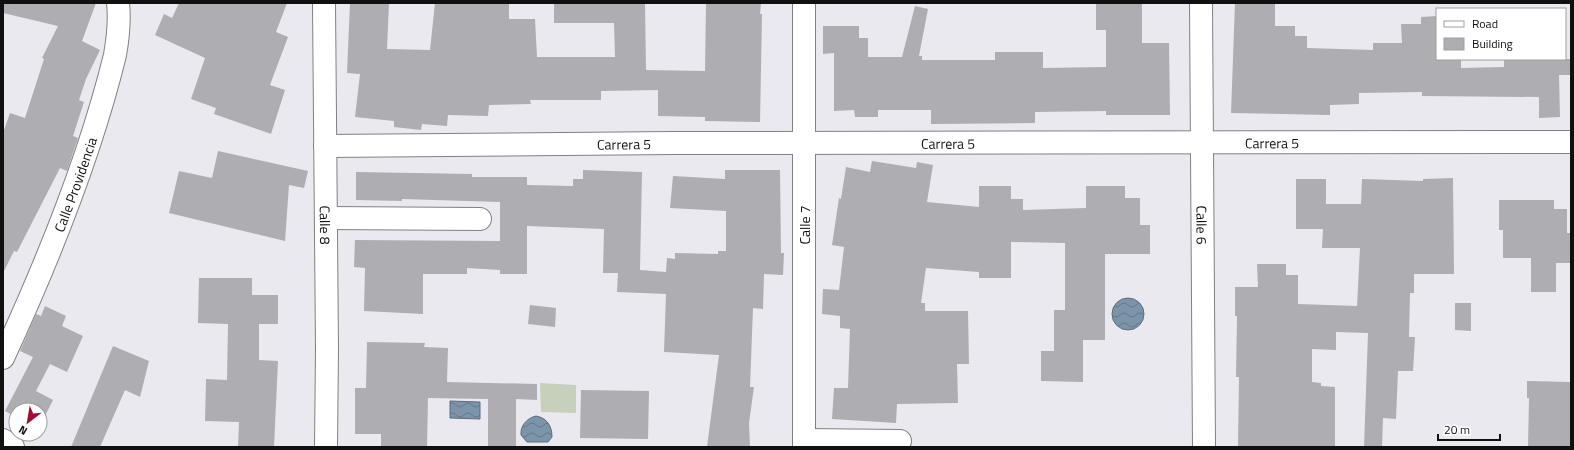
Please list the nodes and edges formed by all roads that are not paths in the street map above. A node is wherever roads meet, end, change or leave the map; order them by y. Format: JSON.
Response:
{"nodes":[{"id":1,"x":118,"y":3,"type":"edge"},
{"id":2,"x":324,"y":3,"type":"edge"},
{"id":3,"x":804,"y":3,"type":"edge"},
{"id":4,"x":1201,"y":3,"type":"edge"},
{"id":5,"x":1571,"y":142,"type":"edge"},
{"id":6,"x":804,"y":143,"type":"junction"},
{"id":7,"x":1201,"y":143,"type":"junction"},
{"id":8,"x":325,"y":146,"type":"junction"},
{"id":9,"x":326,"y":218,"type":"junction"},
{"id":10,"x":480,"y":219,"type":"dead end"},
{"id":11,"x":3,"y":358,"type":"edge"},
{"id":12,"x":3,"y":440,"type":"edge"},
{"id":13,"x":900,"y":441,"type":"dead end"},
{"id":14,"x":804,"y":444,"type":"edge"},
{"id":15,"x":13,"y":447,"type":"edge"},
{"id":16,"x":326,"y":447,"type":"edge"},
{"id":17,"x":1204,"y":447,"type":"edge"}],
"edges":[{"from":1,"to":11,"type":"street","name":"Calle Providencia"},
{"from":2,"to":8,"type":"street","name":"Calle 8"},
{"from":3,"to":6,"type":"street","name":"Calle 7"},
{"from":4,"to":7,"type":"street","name":"Calle 6"},
{"from":5,"to":7,"type":"street","name":"Carrera 5"},
{"from":6,"to":7,"type":"street","name":"Carrera 5"},
{"from":6,"to":8,"type":"street","name":"Carrera 5"},
{"from":6,"to":14,"type":"street","name":"Calle 7"},
{"from":7,"to":17,"type":"street","name":"Calle 6"},
{"from":8,"to":9,"type":"street","name":"Calle 8"},
{"from":9,"to":10,"type":"street"},
{"from":9,"to":16,"type":"street","name":"Calle 8"},
{"from":12,"to":15,"type":"street"},
{"from":13,"to":14,"type":"street"}]}
